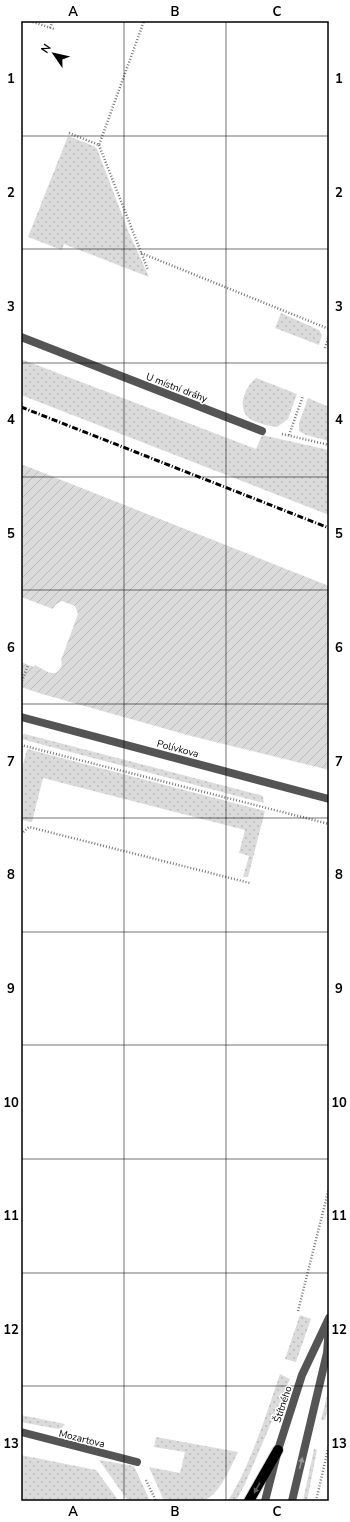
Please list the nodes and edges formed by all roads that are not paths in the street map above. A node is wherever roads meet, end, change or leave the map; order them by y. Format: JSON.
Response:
{"nodes":[{"id":1,"x":21,"y":337,"type":"edge"},
{"id":2,"x":262,"y":431,"type":"road end"},
{"id":3,"x":21,"y":717,"type":"edge"},
{"id":4,"x":329,"y":799,"type":"edge"},
{"id":5,"x":329,"y":1318,"type":"edge"},
{"id":6,"x":329,"y":1327,"type":"edge"},
{"id":7,"x":21,"y":1432,"type":"edge"},
{"id":8,"x":278,"y":1450,"type":"junction"},
{"id":9,"x":137,"y":1462,"type":"dead end"},
{"id":10,"x":249,"y":1501,"type":"edge"},
{"id":11,"x":265,"y":1501,"type":"edge"},
{"id":12,"x":292,"y":1501,"type":"edge"}],
"edges":[{"from":1,"to":2,"type":"street","name":"U místní dráhy"},
{"from":3,"to":4,"type":"street","name":"Polívkova"},
{"from":5,"to":8,"type":"street","name":"Štítného"},
{"from":12,"to":6,"type":"street","one_way":true},
{"from":7,"to":9,"type":"street","name":"Mozartova"},
{"from":8,"to":10,"type":"main road","one_way":true},
{"from":8,"to":11,"type":"street","name":"Štítného"}]}
